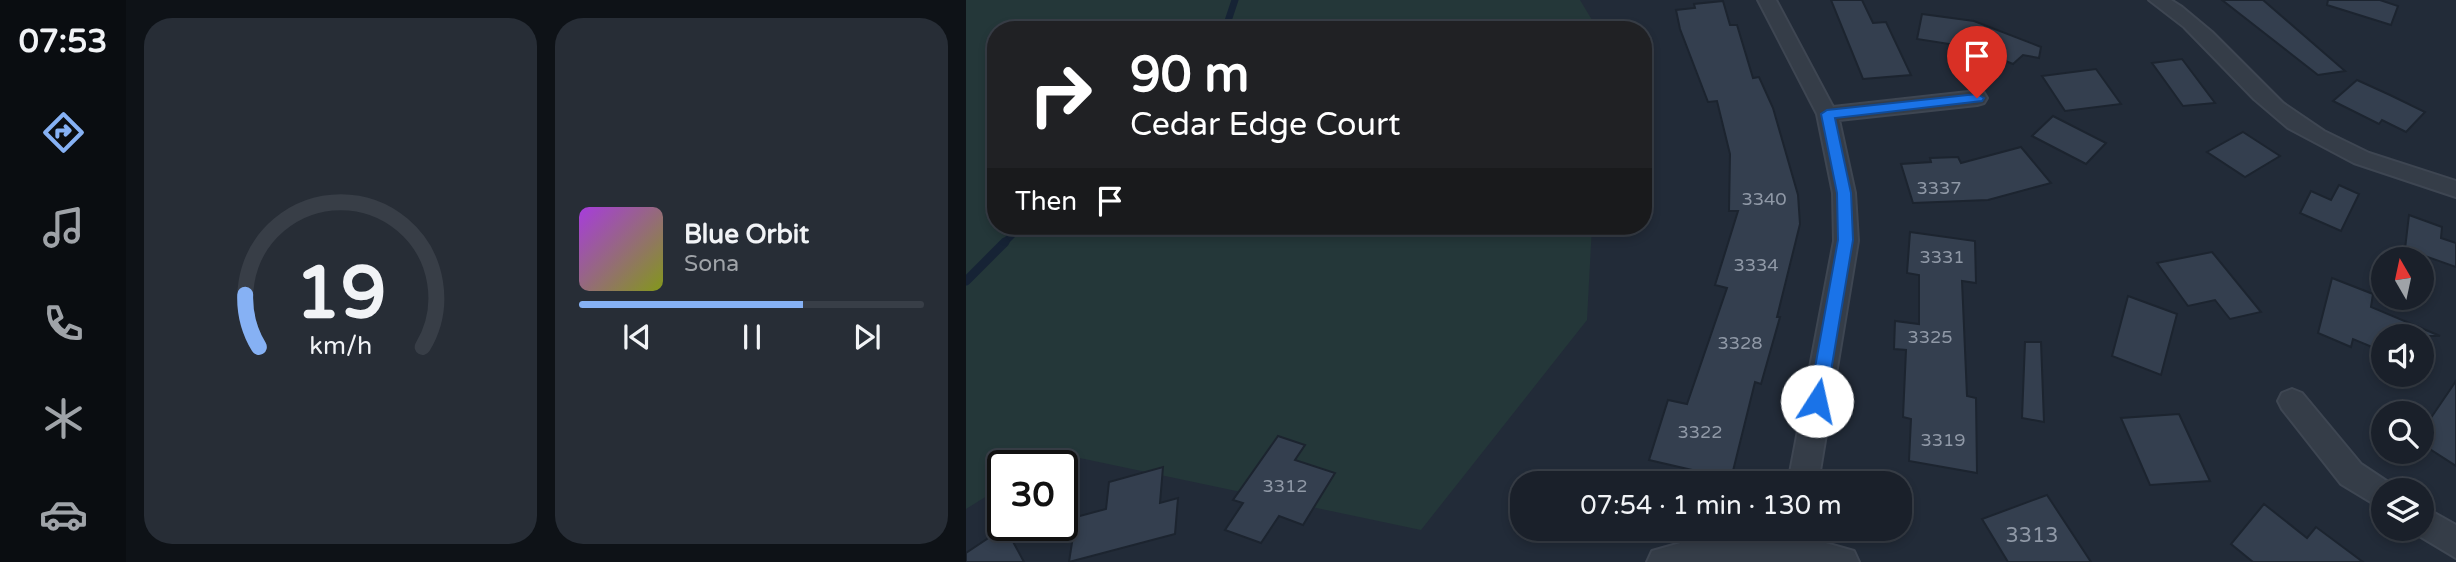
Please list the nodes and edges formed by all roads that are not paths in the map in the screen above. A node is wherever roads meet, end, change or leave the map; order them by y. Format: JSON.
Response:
{"nodes":[{"id":1,"x":1767,"y":0,"type":"edge"},
{"id":2,"x":2158,"y":0,"type":"edge"},
{"id":3,"x":1977,"y":98,"type":"dead end"},
{"id":4,"x":1827,"y":114,"type":"junction"},
{"id":5,"x":2456,"y":189,"type":"edge"},
{"id":6,"x":2292,"y":401,"type":"dead end"},
{"id":7,"x":1804,"y":471,"type":"edge"},
{"id":8,"x":2371,"y":487,"type":"edge"},
{"id":9,"x":2434,"y":529,"type":"edge"},
{"id":10,"x":1772,"y":541,"type":"edge"},
{"id":11,"x":1796,"y":541,"type":"edge"},
{"id":12,"x":2456,"y":543,"type":"edge"},
{"id":13,"x":1663,"y":562,"type":"edge"},
{"id":14,"x":1843,"y":562,"type":"edge"}],
"edges":[{"from":1,"to":4,"type":"street"},
{"from":2,"to":5,"type":"street"},
{"from":3,"to":4,"type":"street"},
{"from":4,"to":7,"type":"street"},
{"from":6,"to":8,"type":"street"},
{"from":9,"to":12,"type":"street"},
{"from":10,"to":13,"type":"street"},
{"from":11,"to":14,"type":"street"}]}
